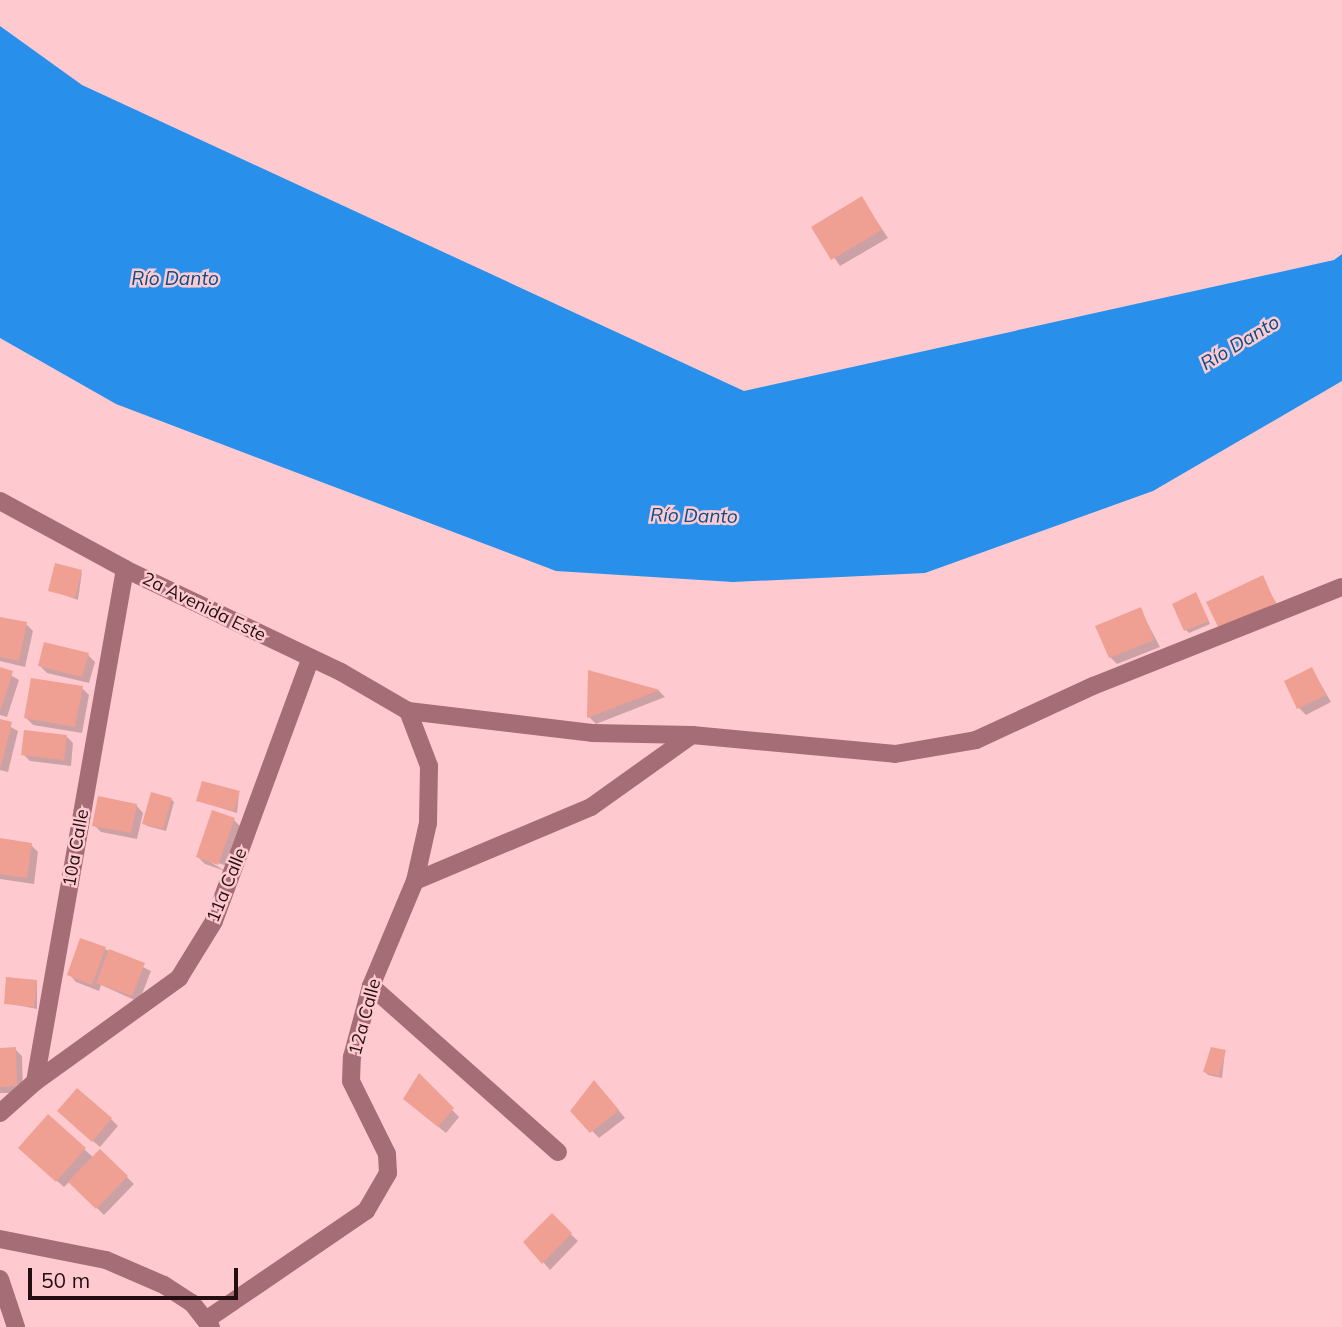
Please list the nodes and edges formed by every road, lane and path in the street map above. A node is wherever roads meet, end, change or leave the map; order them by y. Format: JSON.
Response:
{"nodes":[{"id":1,"x":0,"y":501,"type":"edge"},
{"id":2,"x":125,"y":569,"type":"junction"},
{"id":3,"x":1342,"y":587,"type":"edge"},
{"id":4,"x":311,"y":658,"type":"junction"},
{"id":5,"x":408,"y":711,"type":"junction"},
{"id":6,"x":692,"y":735,"type":"junction"},
{"id":7,"x":415,"y":881,"type":"junction"},
{"id":8,"x":371,"y":986,"type":"junction"},
{"id":9,"x":35,"y":1082,"type":"junction"},
{"id":10,"x":0,"y":1113,"type":"edge"},
{"id":11,"x":558,"y":1152,"type":"dead end"},
{"id":12,"x":0,"y":1239,"type":"edge"},
{"id":13,"x":0,"y":1279,"type":"edge"},
{"id":14,"x":209,"y":1324,"type":"edge"},
{"id":15,"x":16,"y":1327,"type":"edge"}],
"edges":[{"from":1,"to":2,"type":"street","name":"2a Avenida Este"},
{"from":2,"to":4,"type":"street","name":"2a Avenida Este"},
{"from":2,"to":9,"type":"street","name":"10a Calle"},
{"from":3,"to":6,"type":"street"},
{"from":4,"to":5,"type":"street","name":"2a Avenida Este"},
{"from":4,"to":9,"type":"street","name":"11a Calle"},
{"from":5,"to":6,"type":"street"},
{"from":5,"to":7,"type":"street","name":"12a Calle"},
{"from":6,"to":7,"type":"street"},
{"from":7,"to":8,"type":"street","name":"12a Calle"},
{"from":8,"to":11,"type":"street"},
{"from":8,"to":14,"type":"street","name":"12a Calle"},
{"from":9,"to":10,"type":"street"},
{"from":12,"to":14,"type":"street"},
{"from":13,"to":15,"type":"street"}]}
